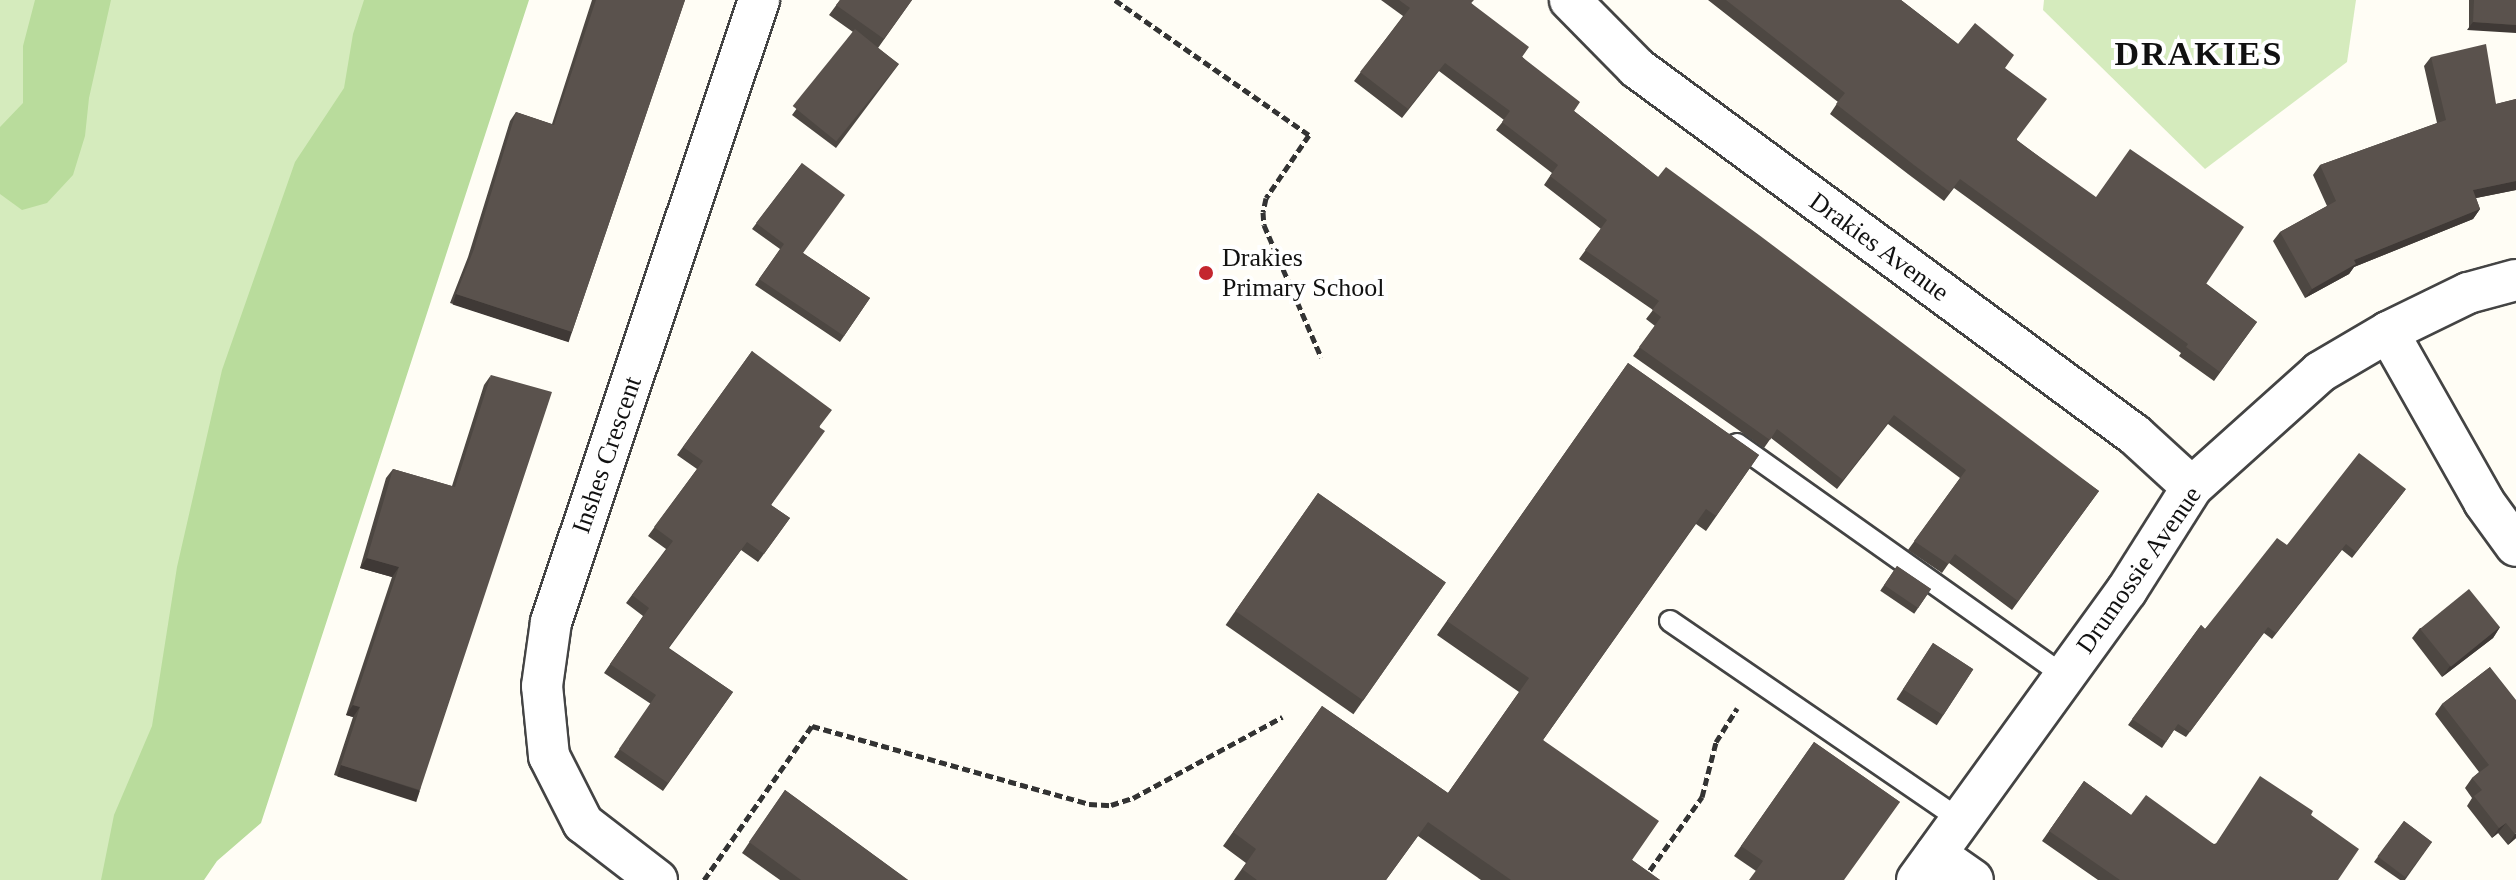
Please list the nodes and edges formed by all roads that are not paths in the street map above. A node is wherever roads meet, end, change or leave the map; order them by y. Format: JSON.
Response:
{"nodes":[{"id":1,"x":759,"y":0,"type":"edge"},
{"id":2,"x":1570,"y":0,"type":"edge"},
{"id":3,"x":2516,"y":280,"type":"edge"},
{"id":4,"x":2388,"y":332,"type":"junction"},
{"id":5,"x":1717,"y":430,"type":"edge"},
{"id":6,"x":2192,"y":487,"type":"junction"},
{"id":7,"x":2516,"y":546,"type":"edge"},
{"id":8,"x":1670,"y":621,"type":"dead end"},
{"id":9,"x":2065,"y":676,"type":"junction"},
{"id":10,"x":1961,"y":820,"type":"junction"},
{"id":11,"x":1927,"y":867,"type":"edge"},
{"id":12,"x":657,"y":880,"type":"edge"},
{"id":13,"x":1973,"y":880,"type":"edge"}],
"edges":[{"from":1,"to":12,"type":"street","name":"Inshes Crescent"},
{"from":2,"to":6,"type":"street","name":"Drakies Avenue"},
{"from":3,"to":4,"type":"street","name":"Drumossie Avenue"},
{"from":4,"to":6,"type":"street","name":"Drumossie Avenue"},
{"from":4,"to":7,"type":"street"},
{"from":5,"to":9,"type":"lane"},
{"from":6,"to":9,"type":"street","name":"Drumossie Avenue"},
{"from":8,"to":10,"type":"lane"},
{"from":9,"to":10,"type":"street","name":"Drumossie Avenue"},
{"from":10,"to":11,"type":"street","name":"Drumossie Avenue"},
{"from":11,"to":13,"type":"street","name":"Drumossie Avenue"}]}
